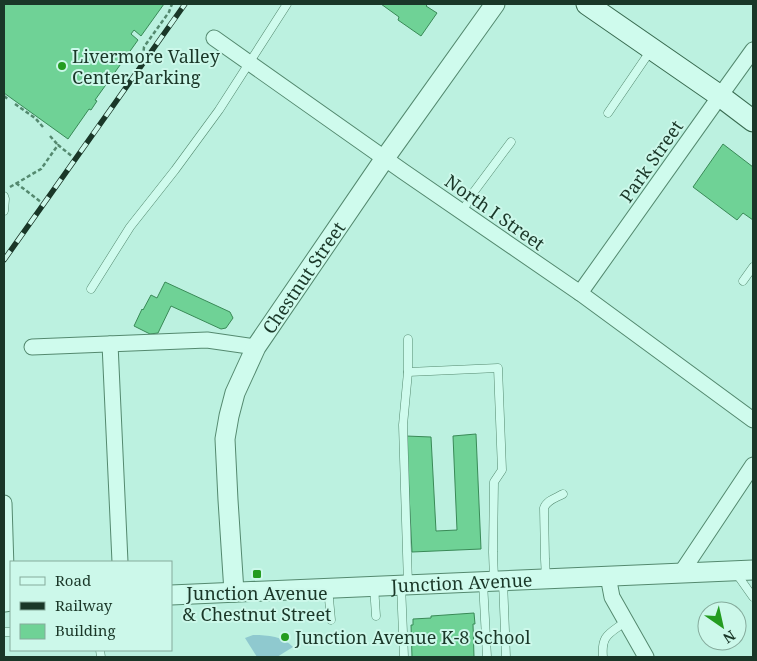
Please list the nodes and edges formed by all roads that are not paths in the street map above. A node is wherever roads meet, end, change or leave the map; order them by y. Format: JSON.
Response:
{"nodes":[{"id":1,"x":287,"y":4,"type":"edge"},
{"id":2,"x":495,"y":4,"type":"edge"},
{"id":3,"x":587,"y":4,"type":"edge"},
{"id":4,"x":214,"y":38,"type":"dead end"},
{"id":5,"x":652,"y":49,"type":"junction"},
{"id":6,"x":753,"y":50,"type":"edge"},
{"id":7,"x":248,"y":63,"type":"junction"},
{"id":8,"x":720,"y":96,"type":"junction"},
{"id":9,"x":608,"y":113,"type":"dead end"},
{"id":10,"x":753,"y":121,"type":"edge"},
{"id":11,"x":510,"y":142,"type":"dead end"},
{"id":12,"x":385,"y":158,"type":"junction"},
{"id":13,"x":4,"y":196,"type":"edge"},
{"id":14,"x":4,"y":211,"type":"edge"},
{"id":15,"x":462,"y":212,"type":"junction"},
{"id":16,"x":753,"y":267,"type":"edge"},
{"id":17,"x":743,"y":281,"type":"dead end"},
{"id":18,"x":91,"y":289,"type":"dead end"},
{"id":19,"x":580,"y":294,"type":"junction"},
{"id":20,"x":408,"y":339,"type":"dead end"},
{"id":21,"x":110,"y":344,"type":"junction"},
{"id":22,"x":32,"y":347,"type":"dead end"},
{"id":23,"x":256,"y":347,"type":"junction"},
{"id":24,"x":408,"y":372,"type":"junction"},
{"id":25,"x":753,"y":420,"type":"edge"},
{"id":26,"x":753,"y":465,"type":"edge"},
{"id":27,"x":563,"y":494,"type":"dead end"},
{"id":28,"x":4,"y":503,"type":"edge"},
{"id":29,"x":120,"y":561,"type":"edge"},
{"id":30,"x":744,"y":571,"type":"edge"},
{"id":31,"x":681,"y":573,"type":"junction"},
{"id":32,"x":608,"y":576,"type":"junction"},
{"id":33,"x":546,"y":579,"type":"junction"},
{"id":34,"x":493,"y":581,"type":"junction"},
{"id":35,"x":405,"y":585,"type":"junction"},
{"id":36,"x":374,"y":586,"type":"junction"},
{"id":37,"x":328,"y":588,"type":"junction"},
{"id":38,"x":234,"y":592,"type":"junction"},
{"id":39,"x":172,"y":595,"type":"edge"},
{"id":40,"x":753,"y":597,"type":"edge"},
{"id":41,"x":7,"y":601,"type":"edge"},
{"id":42,"x":376,"y":616,"type":"dead end"},
{"id":43,"x":331,"y":620,"type":"dead end"},
{"id":44,"x":625,"y":622,"type":"junction"},
{"id":45,"x":404,"y":657,"type":"edge"},
{"id":46,"x":487,"y":657,"type":"edge"},
{"id":47,"x":506,"y":657,"type":"edge"},
{"id":48,"x":603,"y":657,"type":"edge"},
{"id":49,"x":646,"y":657,"type":"edge"}],
"edges":[{"from":1,"to":7,"type":"lane"},
{"from":2,"to":12,"type":"street","name":"Chestnut Street"},
{"from":3,"to":5,"type":"main road"},
{"from":4,"to":7,"type":"street","name":"North I Street"},
{"from":5,"to":8,"type":"main road"},
{"from":5,"to":9,"type":"lane"},
{"from":6,"to":8,"type":"street","name":"Park Street"},
{"from":7,"to":12,"type":"street","name":"North I Street"},
{"from":7,"to":18,"type":"lane"},
{"from":8,"to":10,"type":"main road"},
{"from":8,"to":19,"type":"street","name":"Park Street"},
{"from":11,"to":15,"type":"lane"},
{"from":12,"to":15,"type":"street","name":"North I Street"},
{"from":12,"to":23,"type":"street","name":"Chestnut Street"},
{"from":13,"to":14,"type":"lane"},
{"from":15,"to":19,"type":"street","name":"North I Street"},
{"from":16,"to":17,"type":"lane"},
{"from":19,"to":25,"type":"street","name":"North I Street"},
{"from":20,"to":24,"type":"lane"},
{"from":21,"to":22,"type":"street"},
{"from":21,"to":23,"type":"street"},
{"from":21,"to":29,"type":"street"},
{"from":23,"to":38,"type":"street","name":"Chestnut Street"},
{"from":24,"to":34,"type":"lane"},
{"from":24,"to":35,"type":"lane"},
{"from":26,"to":31,"type":"street"},
{"from":27,"to":33,"type":"lane"},
{"from":28,"to":41,"type":"street"},
{"from":30,"to":31,"type":"street","name":"Junction Avenue"},
{"from":30,"to":40,"type":"lane"},
{"from":31,"to":32,"type":"street","name":"Junction Avenue"},
{"from":32,"to":33,"type":"street","name":"Junction Avenue"},
{"from":32,"to":44,"type":"street"},
{"from":33,"to":34,"type":"street","name":"Junction Avenue"},
{"from":34,"to":35,"type":"street","name":"Junction Avenue"},
{"from":34,"to":46,"type":"lane"},
{"from":34,"to":47,"type":"lane"},
{"from":35,"to":36,"type":"street","name":"Junction Avenue"},
{"from":35,"to":45,"type":"lane"},
{"from":36,"to":37,"type":"street","name":"Junction Avenue"},
{"from":36,"to":42,"type":"lane"},
{"from":37,"to":38,"type":"street","name":"Junction Avenue"},
{"from":37,"to":43,"type":"lane"},
{"from":38,"to":39,"type":"street","name":"Junction Avenue"},
{"from":44,"to":48,"type":"lane"},
{"from":44,"to":49,"type":"street"}]}
